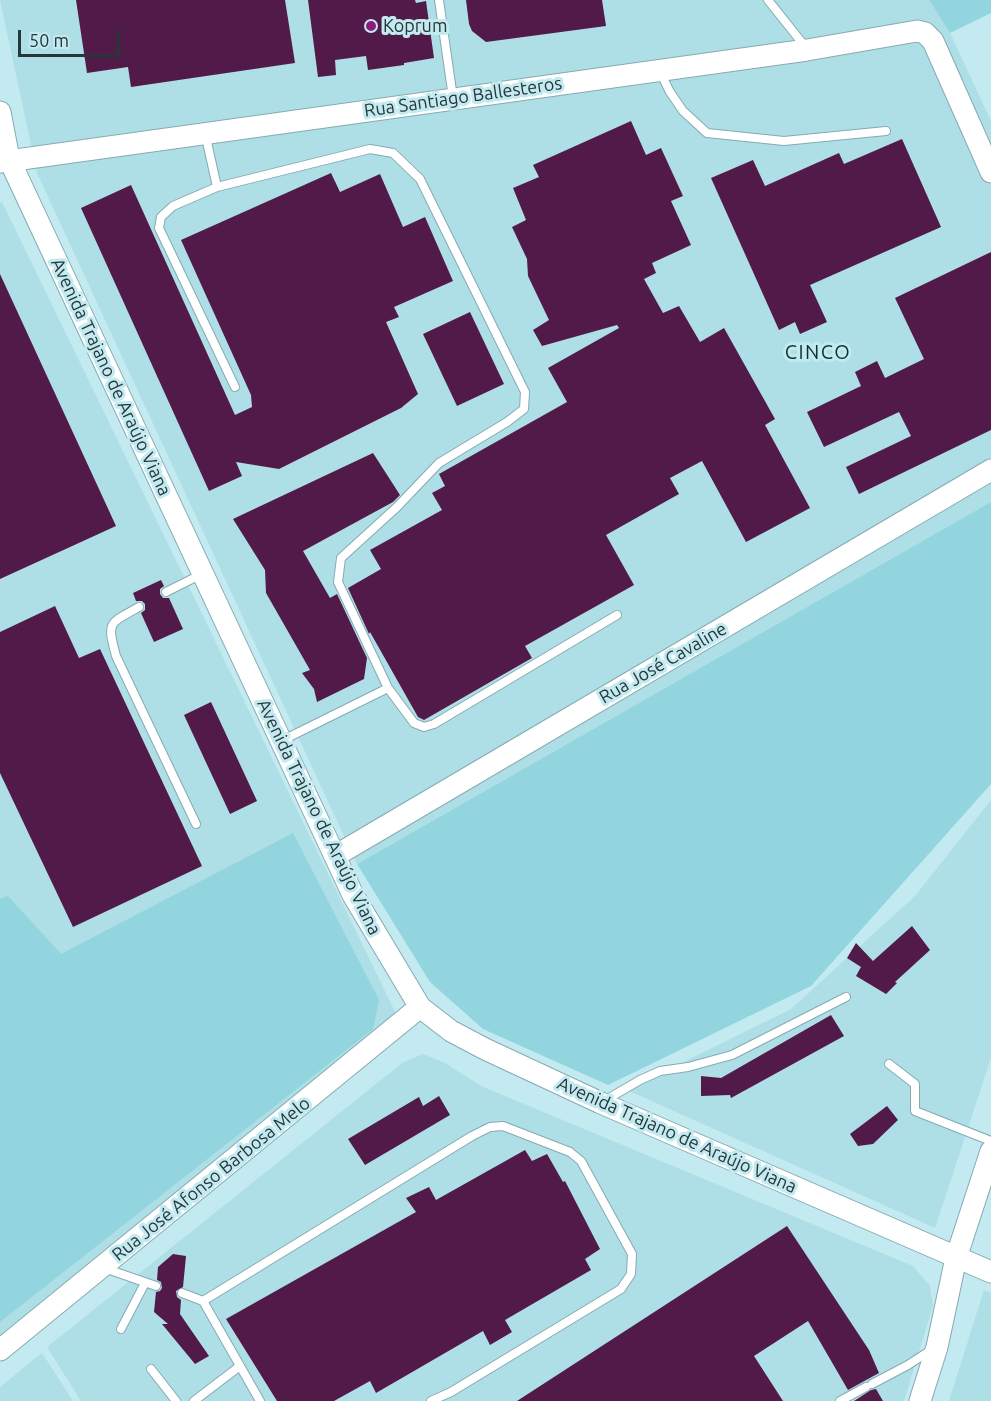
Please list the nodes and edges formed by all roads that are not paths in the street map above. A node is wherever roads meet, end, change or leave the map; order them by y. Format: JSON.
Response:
{"nodes":[{"id":1,"x":439,"y":0,"type":"edge"},
{"id":2,"x":768,"y":0,"type":"edge"},
{"id":3,"x":807,"y":50,"type":"junction"},
{"id":4,"x":659,"y":70,"type":"junction"},
{"id":5,"x":453,"y":98,"type":"junction"},
{"id":6,"x":0,"y":112,"type":"edge"},
{"id":7,"x":886,"y":131,"type":"dead end"},
{"id":8,"x":205,"y":132,"type":"junction"},
{"id":9,"x":5,"y":160,"type":"edge"},
{"id":10,"x":991,"y":172,"type":"edge"},
{"id":11,"x":216,"y":187,"type":"junction"},
{"id":12,"x":235,"y":387,"type":"dead end"},
{"id":13,"x":991,"y":470,"type":"edge"},
{"id":14,"x":203,"y":573,"type":"junction"},
{"id":15,"x":166,"y":592,"type":"dead end"},
{"id":16,"x":139,"y":607,"type":"dead end"},
{"id":17,"x":617,"y":615,"type":"dead end"},
{"id":18,"x":388,"y":688,"type":"junction"},
{"id":19,"x":281,"y":741,"type":"junction"},
{"id":20,"x":196,"y":824,"type":"dead end"},
{"id":21,"x":335,"y":856,"type":"junction"},
{"id":22,"x":846,"y":997,"type":"dead end"},
{"id":23,"x":420,"y":1007,"type":"junction"},
{"id":24,"x":889,"y":1064,"type":"dead end"},
{"id":25,"x":601,"y":1103,"type":"junction"},
{"id":26,"x":991,"y":1141,"type":"edge"},
{"id":27,"x":991,"y":1151,"type":"edge"},
{"id":28,"x":956,"y":1258,"type":"junction"},
{"id":29,"x":103,"y":1268,"type":"junction"},
{"id":30,"x":991,"y":1272,"type":"edge"},
{"id":31,"x":145,"y":1283,"type":"junction"},
{"id":32,"x":156,"y":1286,"type":"dead end"},
{"id":33,"x":182,"y":1293,"type":"dead end"},
{"id":34,"x":203,"y":1301,"type":"junction"},
{"id":35,"x":121,"y":1329,"type":"dead end"},
{"id":36,"x":937,"y":1347,"type":"junction"},
{"id":37,"x":0,"y":1350,"type":"edge"},
{"id":38,"x":240,"y":1366,"type":"junction"},
{"id":39,"x":151,"y":1369,"type":"dead end"},
{"id":40,"x":176,"y":1401,"type":"edge"},
{"id":41,"x":194,"y":1401,"type":"edge"},
{"id":42,"x":261,"y":1401,"type":"edge"},
{"id":43,"x":431,"y":1401,"type":"edge"},
{"id":44,"x":840,"y":1401,"type":"edge"},
{"id":45,"x":920,"y":1401,"type":"edge"}],
"edges":[{"from":1,"to":5,"type":"lane"},
{"from":2,"to":3,"type":"lane"},
{"from":3,"to":4,"type":"street","name":"Rua Santiago Ballesteros"},
{"from":3,"to":10,"type":"street","name":"Rua Santiago Ballesteros"},
{"from":4,"to":5,"type":"street","name":"Rua Santiago Ballesteros"},
{"from":4,"to":7,"type":"lane"},
{"from":5,"to":8,"type":"street","name":"Rua Santiago Ballesteros"},
{"from":6,"to":9,"type":"street","name":"Avenida Trajano de Araújo Viana"},
{"from":8,"to":9,"type":"street","name":"Rua Santiago Ballesteros"},
{"from":8,"to":11,"type":"lane"},
{"from":9,"to":14,"type":"street","name":"Avenida Trajano de Araújo Viana"},
{"from":11,"to":12,"type":"lane"},
{"from":11,"to":18,"type":"lane"},
{"from":13,"to":21,"type":"street","name":"Rua José Cavaline"},
{"from":14,"to":15,"type":"lane"},
{"from":14,"to":19,"type":"street","name":"Avenida Trajano de Araújo Viana"},
{"from":16,"to":20,"type":"lane"},
{"from":17,"to":18,"type":"lane"},
{"from":18,"to":19,"type":"lane"},
{"from":19,"to":21,"type":"street","name":"Avenida Trajano de Araújo Viana"},
{"from":21,"to":23,"type":"street","name":"Avenida Trajano de Araújo Viana"},
{"from":22,"to":25,"type":"lane"},
{"from":23,"to":25,"type":"street","name":"Avenida Trajano de Araújo Viana"},
{"from":23,"to":29,"type":"street","name":"Rua José Afonso Barbosa Melo"},
{"from":24,"to":26,"type":"lane"},
{"from":25,"to":28,"type":"street","name":"Avenida Trajano de Araújo Viana"},
{"from":27,"to":28,"type":"street"},
{"from":28,"to":30,"type":"street","name":"Avenida Trajano de Araújo Viana"},
{"from":28,"to":36,"type":"street"},
{"from":29,"to":31,"type":"lane"},
{"from":29,"to":37,"type":"street","name":"Rua José Afonso Barbosa Melo"},
{"from":31,"to":32,"type":"lane"},
{"from":31,"to":35,"type":"lane"},
{"from":33,"to":34,"type":"lane"},
{"from":34,"to":38,"type":"lane"},
{"from":34,"to":43,"type":"lane"},
{"from":36,"to":44,"type":"lane"},
{"from":36,"to":45,"type":"street"},
{"from":38,"to":41,"type":"lane"},
{"from":38,"to":42,"type":"lane"},
{"from":39,"to":40,"type":"lane"}]}
